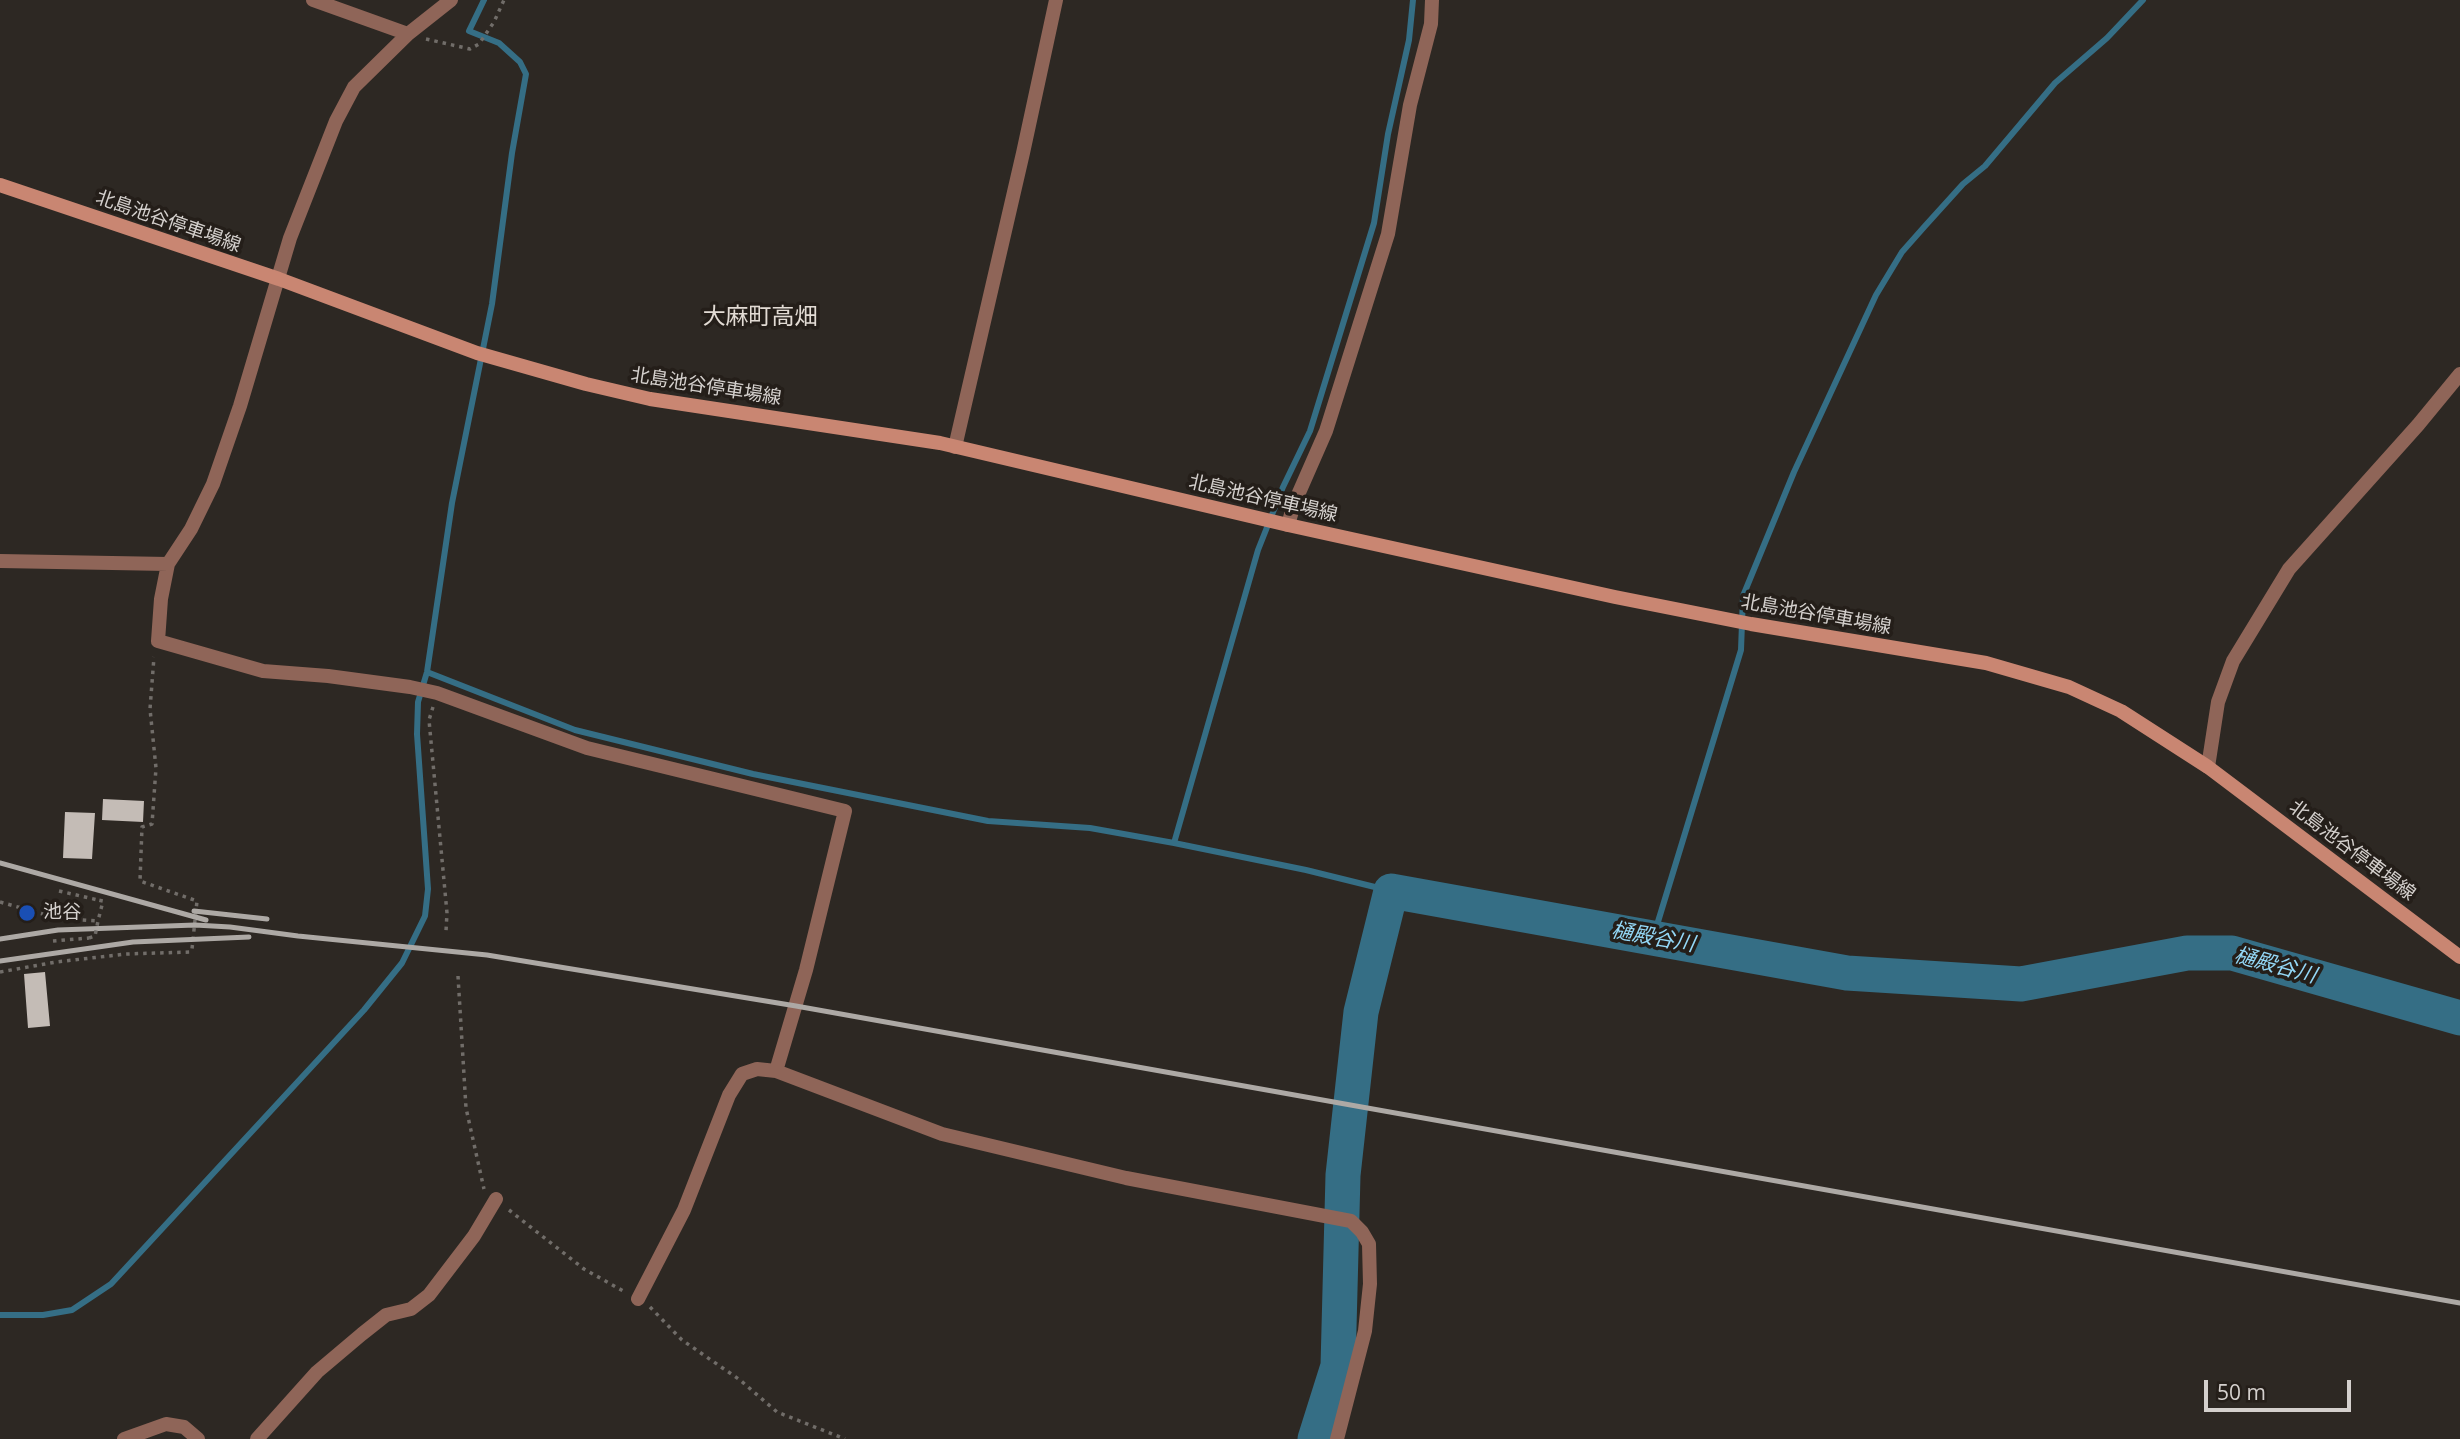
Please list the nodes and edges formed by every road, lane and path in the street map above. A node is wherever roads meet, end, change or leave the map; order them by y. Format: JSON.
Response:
{"nodes":[{"id":1,"x":313,"y":0,"type":"edge"},
{"id":2,"x":451,"y":0,"type":"edge"},
{"id":3,"x":504,"y":0,"type":"edge"},
{"id":4,"x":1056,"y":0,"type":"edge"},
{"id":5,"x":1432,"y":0,"type":"edge"},
{"id":6,"x":411,"y":31,"type":"junction"},
{"id":7,"x":0,"y":185,"type":"edge"},
{"id":8,"x":279,"y":279,"type":"junction"},
{"id":9,"x":2460,"y":374,"type":"edge"},
{"id":10,"x":955,"y":447,"type":"junction"},
{"id":11,"x":1284,"y":524,"type":"junction"},
{"id":12,"x":0,"y":561,"type":"edge"},
{"id":13,"x":168,"y":564,"type":"junction"},
{"id":14,"x":158,"y":641,"type":"junction"},
{"id":15,"x":435,"y":693,"type":"junction"},
{"id":16,"x":2208,"y":768,"type":"junction"},
{"id":17,"x":59,"y":891,"type":"dead end"},
{"id":18,"x":0,"y":902,"type":"edge"},
{"id":19,"x":99,"y":921,"type":"junction"},
{"id":20,"x":446,"y":931,"type":"dead end"},
{"id":21,"x":53,"y":941,"type":"dead end"},
{"id":22,"x":2460,"y":957,"type":"edge"},
{"id":23,"x":0,"y":972,"type":"edge"},
{"id":24,"x":458,"y":975,"type":"dead end"},
{"id":25,"x":776,"y":1071,"type":"junction"},
{"id":26,"x":496,"y":1199,"type":"junction"},
{"id":27,"x":638,"y":1299,"type":"junction"},
{"id":28,"x":124,"y":1439,"type":"edge"},
{"id":29,"x":198,"y":1439,"type":"edge"},
{"id":30,"x":257,"y":1439,"type":"edge"},
{"id":31,"x":845,"y":1439,"type":"edge"},
{"id":32,"x":1338,"y":1439,"type":"edge"}],
"edges":[{"from":1,"to":6,"type":"street"},
{"from":2,"to":6,"type":"street"},
{"from":3,"to":6,"type":"path"},
{"from":4,"to":10,"type":"street"},
{"from":5,"to":11,"type":"street"},
{"from":6,"to":8,"type":"street"},
{"from":7,"to":8,"type":"main road","name":"北島池谷停車場線"},
{"from":8,"to":10,"type":"main road","name":"北島池谷停車場線"},
{"from":8,"to":13,"type":"street"},
{"from":9,"to":16,"type":"street"},
{"from":10,"to":11,"type":"main road","name":"北島池谷停車場線"},
{"from":11,"to":16,"type":"main road","name":"北島池谷停車場線"},
{"from":12,"to":13,"type":"street"},
{"from":13,"to":14,"type":"street"},
{"from":14,"to":15,"type":"street"},
{"from":14,"to":23,"type":"path"},
{"from":15,"to":20,"type":"path"},
{"from":15,"to":25,"type":"street"},
{"from":16,"to":22,"type":"main road","name":"北島池谷停車場線"},
{"from":17,"to":19,"type":"path","bridge":true},
{"from":18,"to":19,"type":"path"},
{"from":19,"to":21,"type":"path","bridge":true},
{"from":24,"to":26,"type":"path"},
{"from":25,"to":27,"type":"street"},
{"from":25,"to":32,"type":"street"},
{"from":26,"to":27,"type":"path"},
{"from":26,"to":30,"type":"street"},
{"from":27,"to":31,"type":"path"},
{"from":28,"to":29,"type":"street"}]}
